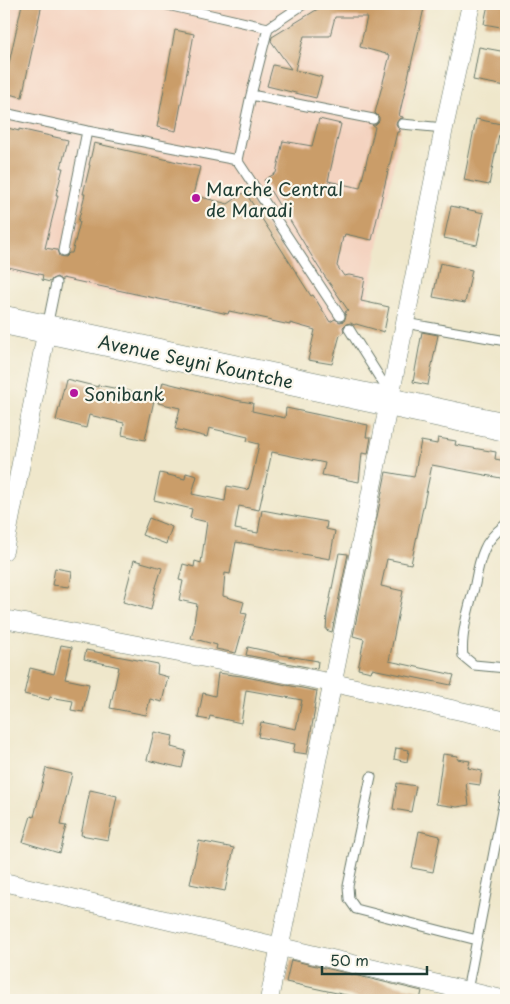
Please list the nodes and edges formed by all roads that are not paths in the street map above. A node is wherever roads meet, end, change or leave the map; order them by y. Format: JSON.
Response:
{"nodes":[{"id":1,"x":163,"y":4,"type":"edge"},
{"id":2,"x":304,"y":4,"type":"edge"},
{"id":3,"x":471,"y":4,"type":"edge"},
{"id":4,"x":268,"y":28,"type":"junction"},
{"id":5,"x":251,"y":95,"type":"junction"},
{"id":6,"x":4,"y":113,"type":"edge"},
{"id":7,"x":373,"y":119,"type":"dead end"},
{"id":8,"x":402,"y":124,"type":"dead end"},
{"id":9,"x":444,"y":128,"type":"junction"},
{"id":10,"x":87,"y":131,"type":"junction"},
{"id":11,"x":238,"y":160,"type":"junction"},
{"id":12,"x":63,"y":251,"type":"dead end"},
{"id":13,"x":56,"y":283,"type":"dead end"},
{"id":14,"x":340,"y":316,"type":"dead end"},
{"id":15,"x":4,"y":320,"type":"edge"},
{"id":16,"x":405,"y":323,"type":"junction"},
{"id":17,"x":349,"y":329,"type":"dead end"},
{"id":18,"x":45,"y":337,"type":"junction"},
{"id":19,"x":4,"y":338,"type":"edge"},
{"id":20,"x":506,"y":341,"type":"edge"},
{"id":21,"x":392,"y":408,"type":"junction"},
{"id":22,"x":506,"y":427,"type":"edge"},
{"id":23,"x":506,"y":441,"type":"edge"},
{"id":24,"x":506,"y":524,"type":"edge"},
{"id":25,"x":4,"y":551,"type":"edge"},
{"id":26,"x":4,"y":619,"type":"edge"},
{"id":27,"x":506,"y":668,"type":"edge"},
{"id":28,"x":333,"y":683,"type":"junction"},
{"id":29,"x":506,"y":721,"type":"edge"},
{"id":30,"x":371,"y":777,"type":"dead end"},
{"id":31,"x":505,"y":795,"type":"edge"},
{"id":32,"x":4,"y":882,"type":"edge"},
{"id":33,"x":477,"y":940,"type":"junction"},
{"id":34,"x":280,"y":947,"type":"junction"},
{"id":35,"x":467,"y":991,"type":"junction"},
{"id":36,"x":269,"y":1000,"type":"edge"},
{"id":37,"x":506,"y":1000,"type":"edge"}],
"edges":[{"from":1,"to":4,"type":"lane"},
{"from":2,"to":4,"type":"lane"},
{"from":3,"to":9,"type":"street"},
{"from":4,"to":5,"type":"lane"},
{"from":5,"to":7,"type":"lane"},
{"from":5,"to":11,"type":"lane"},
{"from":6,"to":10,"type":"lane"},
{"from":8,"to":9,"type":"lane"},
{"from":9,"to":16,"type":"street"},
{"from":10,"to":11,"type":"lane"},
{"from":10,"to":12,"type":"lane"},
{"from":11,"to":14,"type":"lane"},
{"from":13,"to":18,"type":"lane"},
{"from":15,"to":18,"type":"highway","name":"Avenue Seyni Kountche"},
{"from":16,"to":20,"type":"lane"},
{"from":16,"to":21,"type":"street"},
{"from":17,"to":21,"type":"lane"},
{"from":18,"to":19,"type":"highway","name":"Avenue Seyni Kountche"},
{"from":18,"to":21,"type":"highway","name":"Avenue Seyni Kountche"},
{"from":18,"to":25,"type":"street"},
{"from":21,"to":22,"type":"highway"},
{"from":21,"to":23,"type":"highway"},
{"from":21,"to":28,"type":"street"},
{"from":24,"to":27,"type":"lane"},
{"from":26,"to":28,"type":"street"},
{"from":28,"to":29,"type":"street"},
{"from":28,"to":34,"type":"street"},
{"from":30,"to":33,"type":"lane"},
{"from":31,"to":33,"type":"lane"},
{"from":32,"to":34,"type":"street"},
{"from":33,"to":35,"type":"lane"},
{"from":34,"to":35,"type":"street"},
{"from":34,"to":36,"type":"street"},
{"from":35,"to":37,"type":"street"}]}
